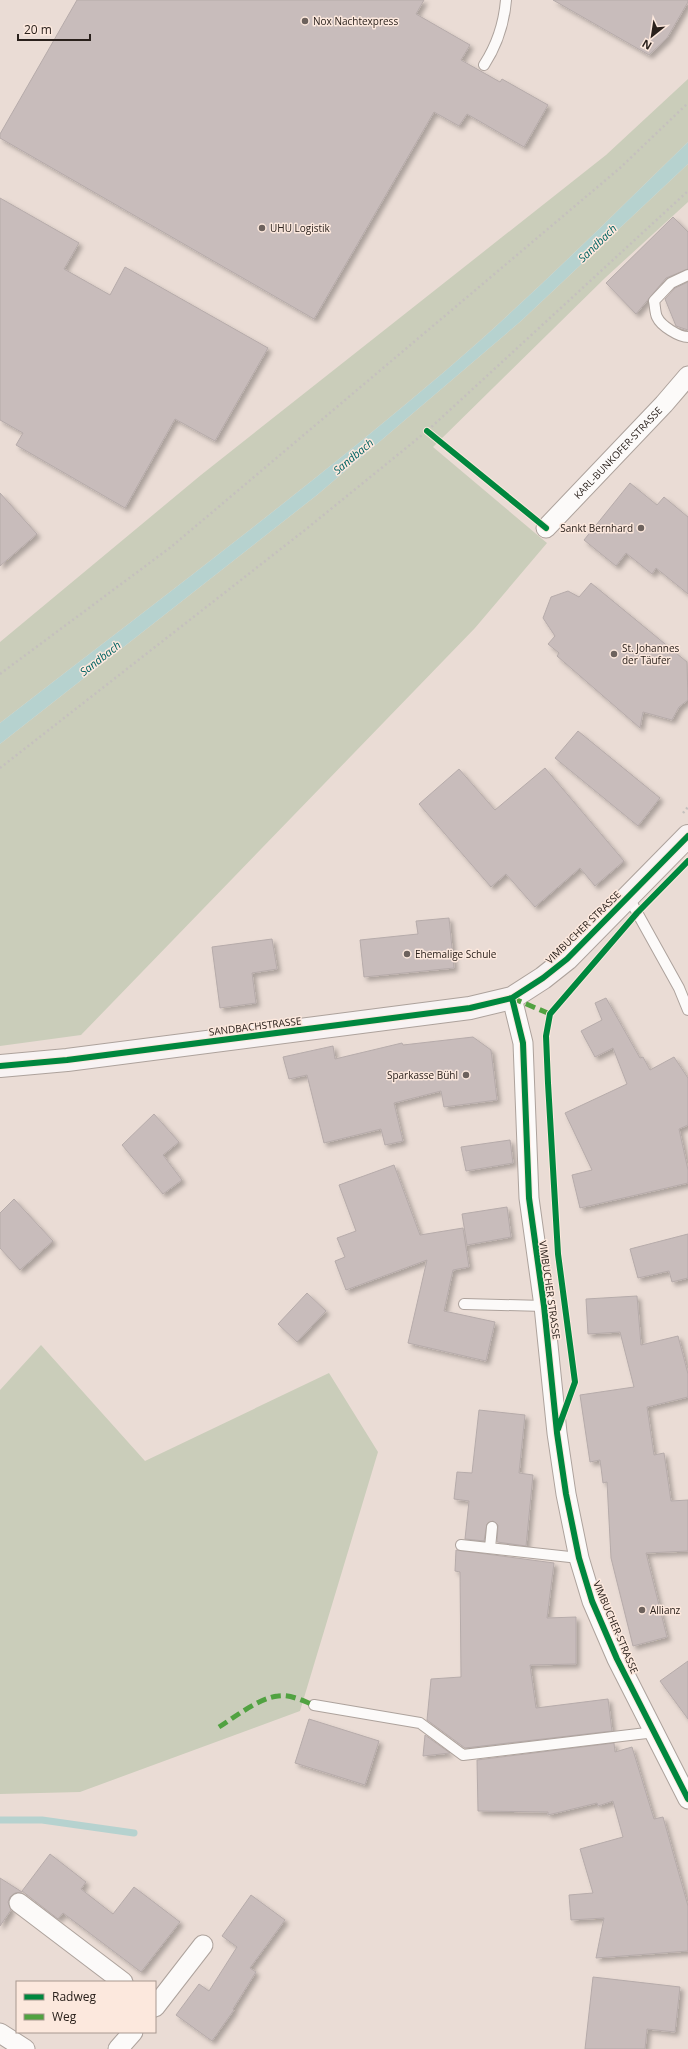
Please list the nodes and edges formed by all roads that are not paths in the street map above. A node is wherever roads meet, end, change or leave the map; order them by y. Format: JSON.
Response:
{"nodes":[{"id":1,"x":506,"y":0,"type":"edge"},
{"id":2,"x":484,"y":65,"type":"dead end"},
{"id":3,"x":688,"y":275,"type":"edge"},
{"id":4,"x":688,"y":337,"type":"edge"},
{"id":5,"x":688,"y":376,"type":"edge"},
{"id":6,"x":546,"y":528,"type":"dead end"},
{"id":7,"x":688,"y":836,"type":"edge"},
{"id":8,"x":629,"y":898,"type":"junction"},
{"id":9,"x":512,"y":998,"type":"junction"},
{"id":10,"x":688,"y":1010,"type":"edge"},
{"id":11,"x":0,"y":1066,"type":"edge"},
{"id":12,"x":464,"y":1304,"type":"dead end"},
{"id":13,"x":544,"y":1306,"type":"junction"},
{"id":14,"x":492,"y":1527,"type":"dead end"},
{"id":15,"x":461,"y":1545,"type":"dead end"},
{"id":16,"x":490,"y":1548,"type":"junction"},
{"id":17,"x":579,"y":1558,"type":"junction"},
{"id":18,"x":314,"y":1705,"type":"dead end"},
{"id":19,"x":655,"y":1732,"type":"junction"},
{"id":20,"x":688,"y":1800,"type":"edge"},
{"id":21,"x":19,"y":1903,"type":"dead end"},
{"id":22,"x":203,"y":1946,"type":"dead end"},
{"id":23,"x":122,"y":1981,"type":"edge"},
{"id":24,"x":156,"y":2006,"type":"edge"},
{"id":25,"x":0,"y":2033,"type":"edge"},
{"id":26,"x":132,"y":2033,"type":"edge"},
{"id":27,"x":25,"y":2049,"type":"edge"},
{"id":28,"x":118,"y":2049,"type":"edge"}],
"edges":[{"from":1,"to":2,"type":"lane"},
{"from":3,"to":4,"type":"lane"},
{"from":5,"to":6,"type":"street","name":"KARL-BUNKOFER-STRASSE"},
{"from":7,"to":8,"type":"street","name":"VIMBUCHER STRASSE"},
{"from":8,"to":9,"type":"street","name":"VIMBUCHER STRASSE"},
{"from":8,"to":10,"type":"lane"},
{"from":9,"to":11,"type":"street","name":"SANDBACHSTRASSE"},
{"from":9,"to":13,"type":"street","name":"VIMBUCHER STRASSE"},
{"from":12,"to":13,"type":"lane"},
{"from":13,"to":17,"type":"street","name":"VIMBUCHER STRASSE"},
{"from":14,"to":16,"type":"lane"},
{"from":15,"to":16,"type":"lane"},
{"from":16,"to":17,"type":"lane"},
{"from":17,"to":19,"type":"street","name":"VIMBUCHER STRASSE"},
{"from":18,"to":19,"type":"lane"},
{"from":19,"to":20,"type":"street","name":"VIMBUCHER STRASSE"},
{"from":21,"to":23,"type":"street"},
{"from":22,"to":24,"type":"street"},
{"from":25,"to":27,"type":"street"},
{"from":26,"to":28,"type":"street"}]}
